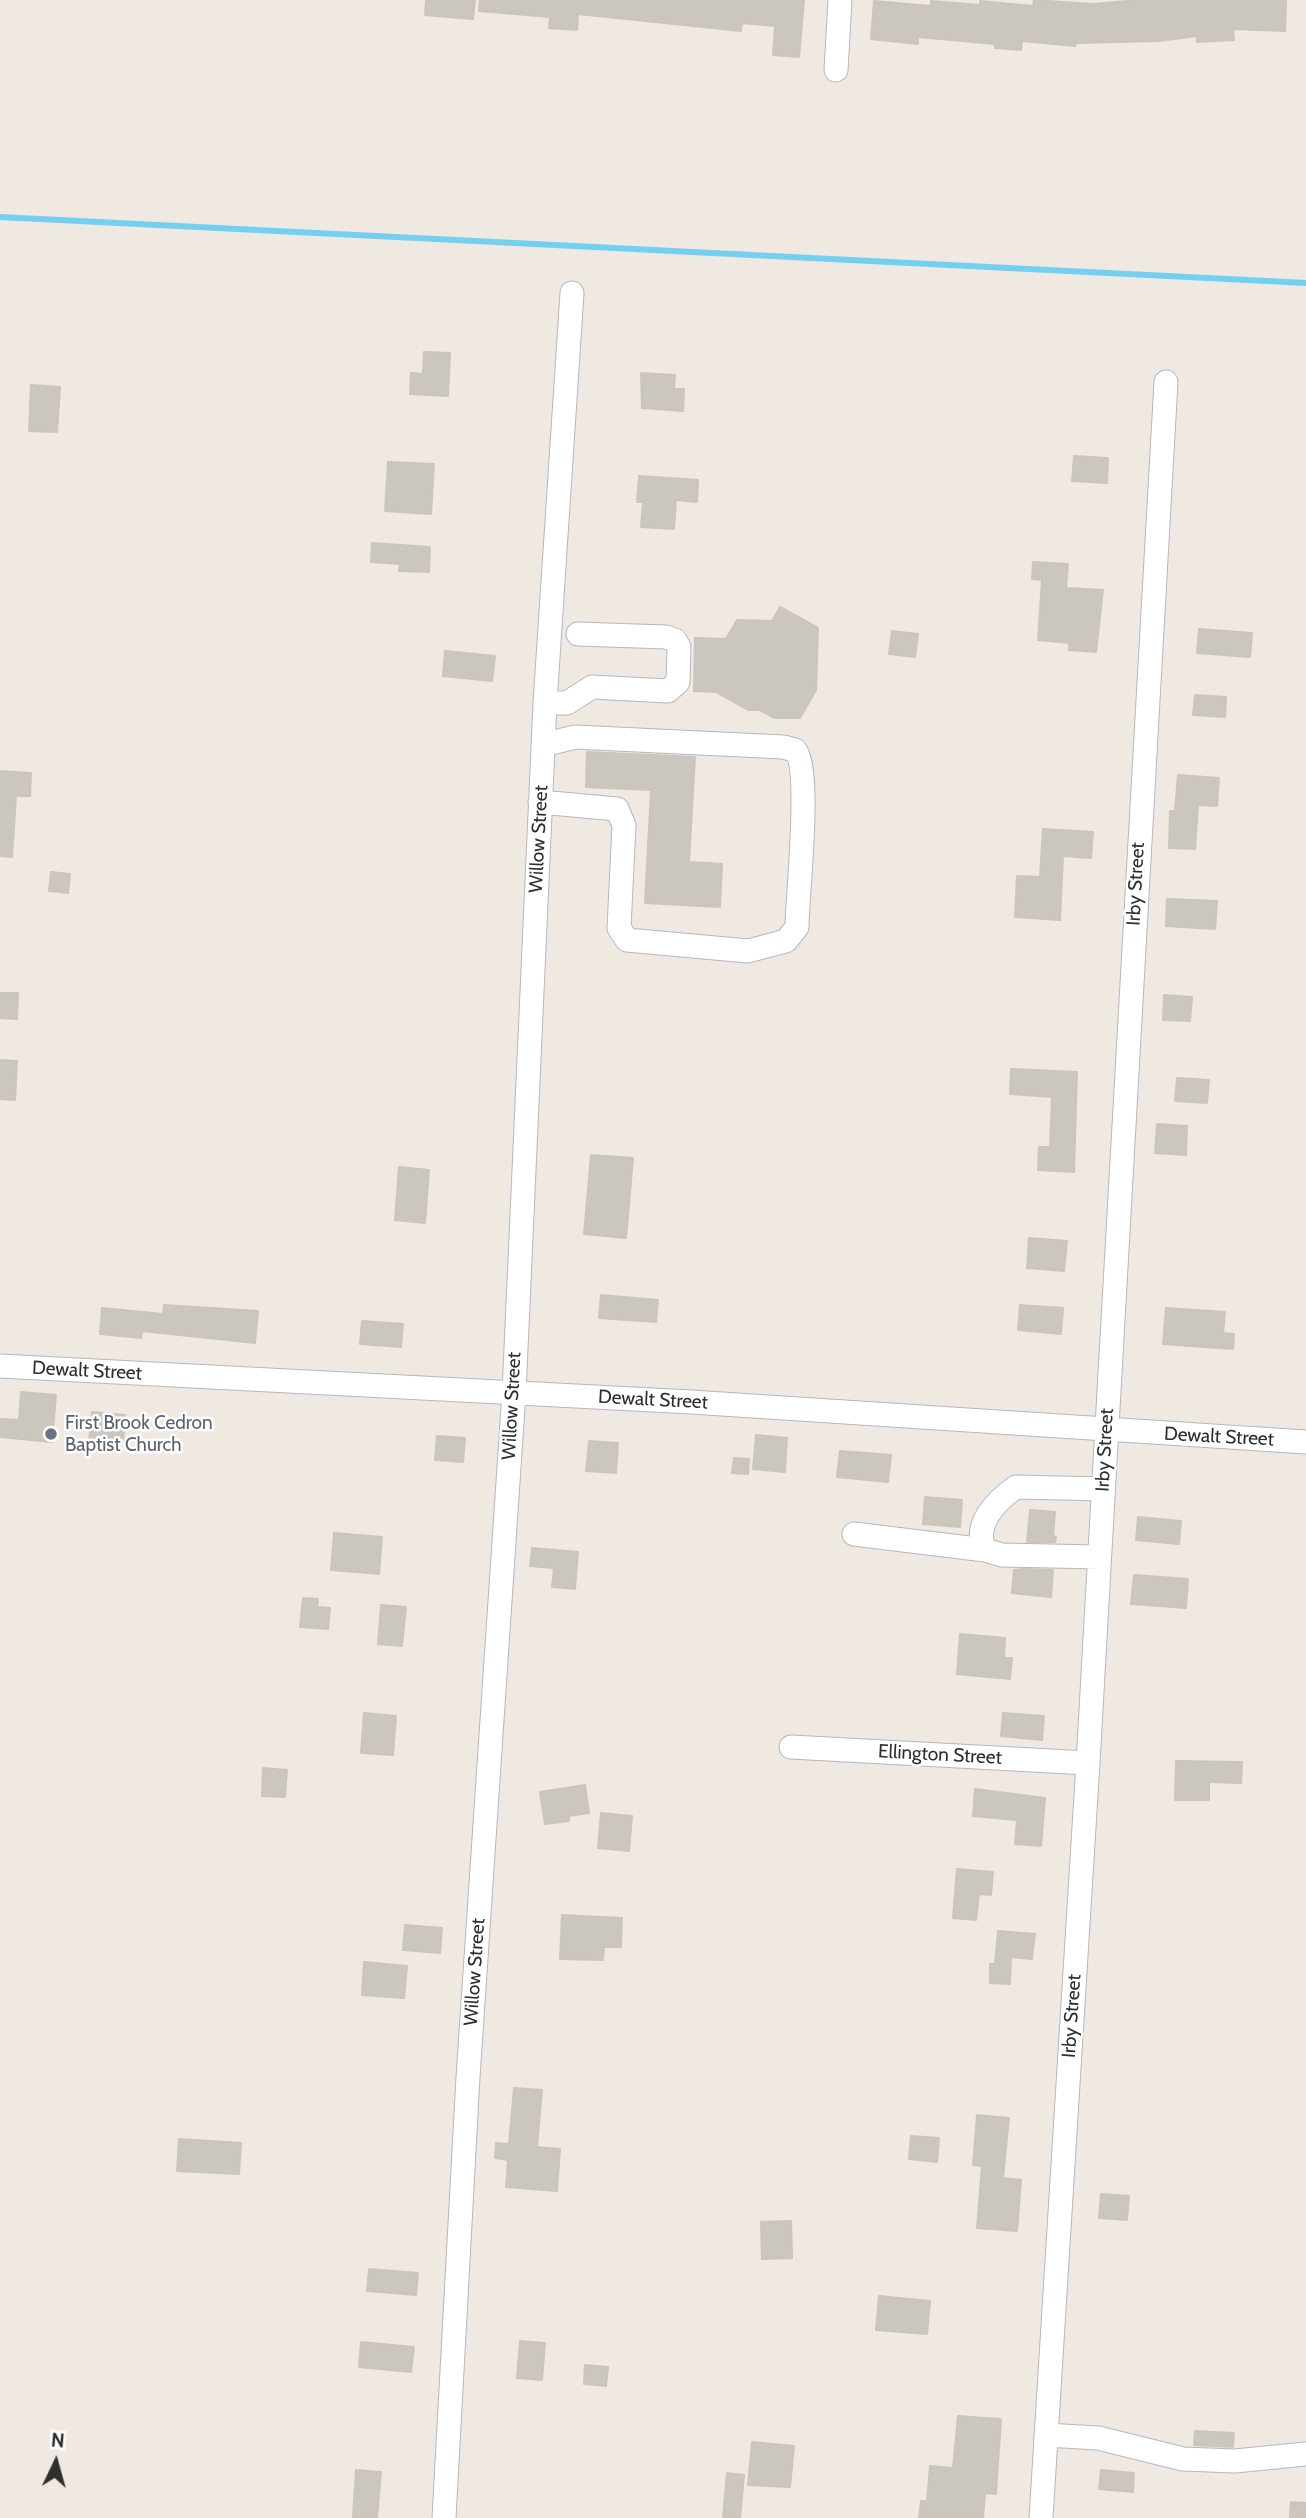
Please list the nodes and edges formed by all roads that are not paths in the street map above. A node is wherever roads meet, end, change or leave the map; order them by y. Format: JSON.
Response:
{"nodes":[{"id":1,"x":840,"y":0,"type":"edge"},
{"id":2,"x":836,"y":70,"type":"dead end"},
{"id":3,"x":572,"y":293,"type":"dead end"},
{"id":4,"x":1166,"y":383,"type":"dead end"},
{"id":5,"x":578,"y":635,"type":"dead end"},
{"id":6,"x":545,"y":703,"type":"junction"},
{"id":7,"x":543,"y":745,"type":"junction"},
{"id":8,"x":540,"y":803,"type":"junction"},
{"id":9,"x":0,"y":1366,"type":"edge"},
{"id":10,"x":514,"y":1394,"type":"junction"},
{"id":11,"x":1106,"y":1430,"type":"junction"},
{"id":12,"x":1306,"y":1442,"type":"edge"},
{"id":13,"x":1103,"y":1489,"type":"junction"},
{"id":14,"x":854,"y":1534,"type":"dead end"},
{"id":15,"x":985,"y":1550,"type":"junction"},
{"id":16,"x":1099,"y":1557,"type":"junction"},
{"id":17,"x":791,"y":1748,"type":"dead end"},
{"id":18,"x":1088,"y":1763,"type":"junction"},
{"id":19,"x":1046,"y":2435,"type":"junction"},
{"id":20,"x":1306,"y":2454,"type":"edge"},
{"id":21,"x":444,"y":2518,"type":"edge"},
{"id":22,"x":1041,"y":2518,"type":"edge"}],
"edges":[{"from":1,"to":2,"type":"street"},
{"from":3,"to":6,"type":"street","name":"Willow Street"},
{"from":4,"to":11,"type":"street","name":"Irby Street"},
{"from":5,"to":6,"type":"street"},
{"from":6,"to":7,"type":"street","name":"Willow Street"},
{"from":7,"to":8,"type":"street","name":"Willow Street"},
{"from":7,"to":8,"type":"street"},
{"from":8,"to":10,"type":"street","name":"Willow Street"},
{"from":9,"to":10,"type":"street","name":"Dewalt Street"},
{"from":10,"to":11,"type":"street","name":"Dewalt Street"},
{"from":10,"to":21,"type":"street","name":"Willow Street"},
{"from":11,"to":12,"type":"street","name":"Dewalt Street"},
{"from":11,"to":13,"type":"street","name":"Irby Street"},
{"from":13,"to":15,"type":"street"},
{"from":13,"to":16,"type":"street","name":"Irby Street"},
{"from":14,"to":15,"type":"street"},
{"from":15,"to":16,"type":"street"},
{"from":16,"to":18,"type":"street","name":"Irby Street"},
{"from":17,"to":18,"type":"street","name":"Ellington Street"},
{"from":18,"to":19,"type":"street","name":"Irby Street"},
{"from":19,"to":20,"type":"street"},
{"from":19,"to":22,"type":"street","name":"Irby Street"}]}
